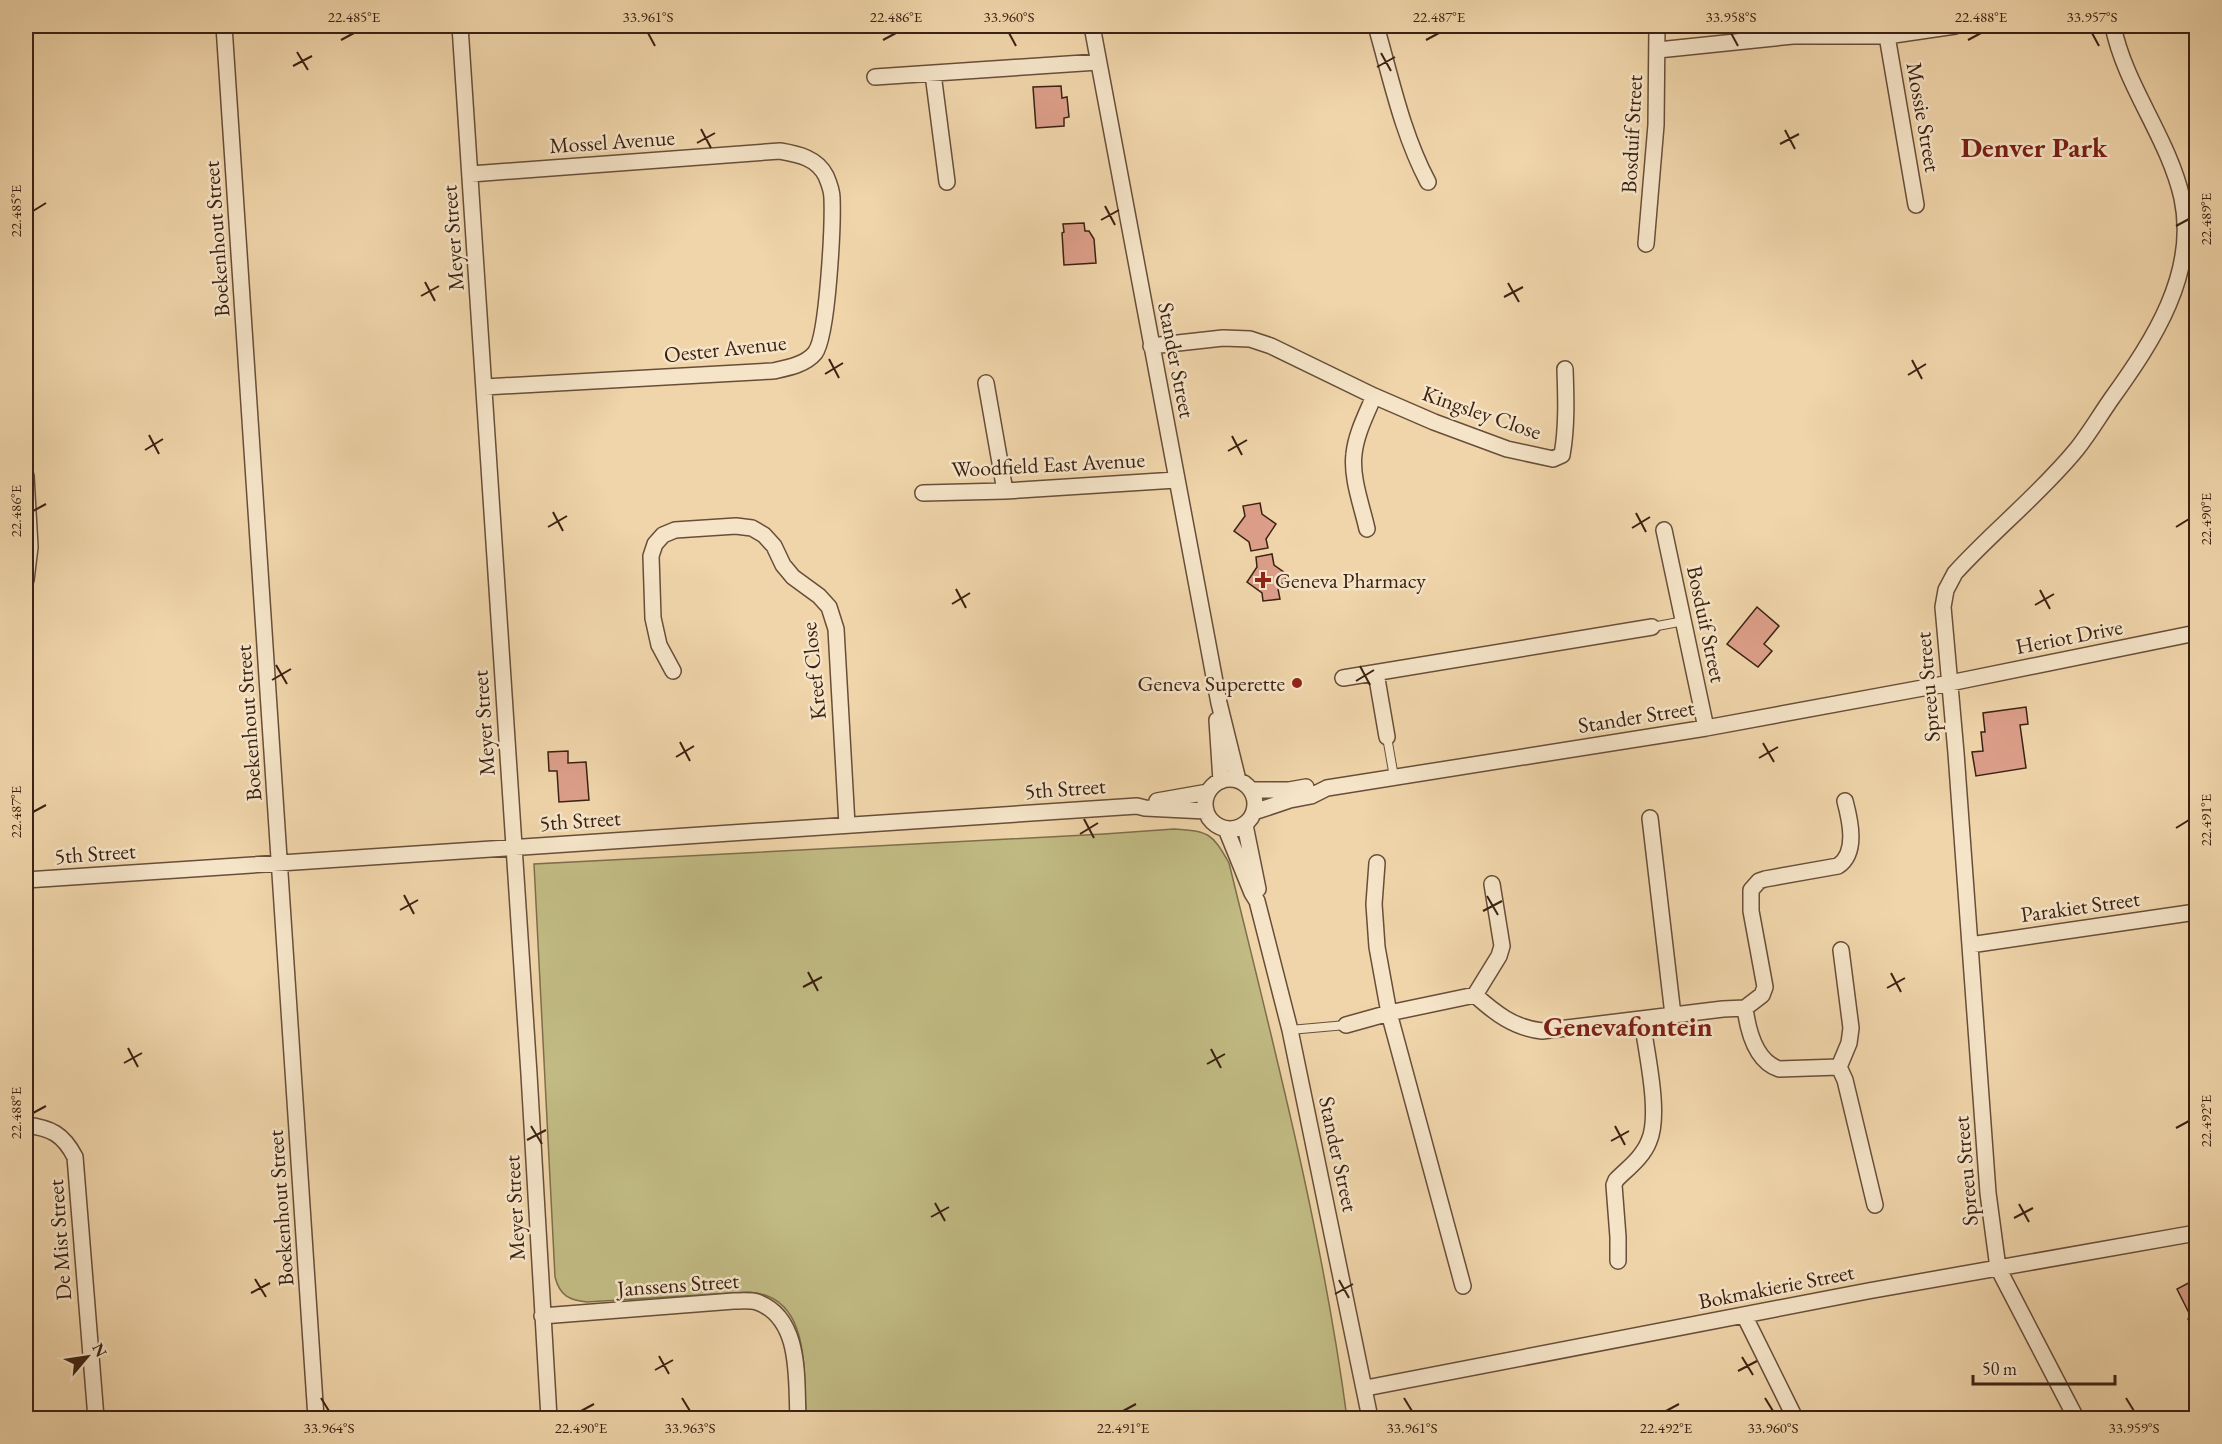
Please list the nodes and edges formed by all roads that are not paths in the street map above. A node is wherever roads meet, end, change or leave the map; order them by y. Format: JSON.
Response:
{"nodes":[{"id":1,"x":224,"y":26,"type":"edge"},
{"id":2,"x":460,"y":26,"type":"edge"},
{"id":3,"x":1092,"y":26,"type":"edge"},
{"id":4,"x":1376,"y":26,"type":"edge"},
{"id":5,"x":1657,"y":26,"type":"edge"},
{"id":6,"x":1955,"y":26,"type":"edge"},
{"id":7,"x":2113,"y":26,"type":"edge"},
{"id":8,"x":1887,"y":36,"type":"junction"},
{"id":9,"x":1658,"y":50,"type":"junction"},
{"id":10,"x":1098,"y":62,"type":"junction"},
{"id":11,"x":933,"y":74,"type":"junction"},
{"id":12,"x":875,"y":77,"type":"dead end"},
{"id":13,"x":822,"y":170,"type":"joint"},
{"id":14,"x":471,"y":174,"type":"junction"},
{"id":15,"x":947,"y":182,"type":"dead end"},
{"id":16,"x":1428,"y":182,"type":"dead end"},
{"id":17,"x":1916,"y":205,"type":"dead end"},
{"id":18,"x":1646,"y":244,"type":"dead end"},
{"id":19,"x":1151,"y":346,"type":"junction"},
{"id":20,"x":1565,"y":369,"type":"dead end"},
{"id":21,"x":986,"y":383,"type":"dead end"},
{"id":22,"x":485,"y":387,"type":"junction"},
{"id":23,"x":1374,"y":396,"type":"junction"},
{"id":24,"x":26,"y":476,"type":"edge"},
{"id":25,"x":1176,"y":480,"type":"junction"},
{"id":26,"x":1005,"y":491,"type":"junction"},
{"id":27,"x":923,"y":493,"type":"dead end"},
{"id":28,"x":1367,"y":529,"type":"dead end"},
{"id":29,"x":1664,"y":530,"type":"dead end"},
{"id":30,"x":26,"y":580,"type":"edge"},
{"id":31,"x":1684,"y":621,"type":"junction"},
{"id":32,"x":1652,"y":627,"type":"joint"},
{"id":33,"x":2196,"y":633,"type":"edge"},
{"id":34,"x":673,"y":671,"type":"dead end"},
{"id":35,"x":1376,"y":673,"type":"junction"},
{"id":36,"x":1343,"y":678,"type":"dead end"},
{"id":37,"x":1950,"y":683,"type":"junction"},
{"id":38,"x":1218,"y":702,"type":"junction"},
{"id":39,"x":1706,"y":728,"type":"junction"},
{"id":40,"x":1387,"y":737,"type":"joint"},
{"id":41,"x":1394,"y":777,"type":"junction"},
{"id":42,"x":1238,"y":780,"type":"junction"},
{"id":43,"x":1221,"y":781,"type":"junction"},
{"id":44,"x":1327,"y":788,"type":"junction"},
{"id":45,"x":1251,"y":790,"type":"junction"},
{"id":46,"x":1208,"y":792,"type":"junction"},
{"id":47,"x":1845,"y":801,"type":"dead end"},
{"id":48,"x":1137,"y":806,"type":"junction"},
{"id":49,"x":1206,"y":811,"type":"junction"},
{"id":50,"x":1249,"y":818,"type":"junction"},
{"id":51,"x":1650,"y":818,"type":"dead end"},
{"id":52,"x":847,"y":825,"type":"junction"},
{"id":53,"x":1226,"y":829,"type":"junction"},
{"id":54,"x":513,"y":847,"type":"junction"},
{"id":55,"x":280,"y":863,"type":"junction"},
{"id":56,"x":1377,"y":863,"type":"dead end"},
{"id":57,"x":26,"y":880,"type":"edge"},
{"id":58,"x":1492,"y":884,"type":"dead end"},
{"id":59,"x":1257,"y":901,"type":"junction"},
{"id":60,"x":2196,"y":912,"type":"edge"},
{"id":61,"x":1970,"y":945,"type":"junction"},
{"id":62,"x":1841,"y":950,"type":"dead end"},
{"id":63,"x":1475,"y":995,"type":"junction"},
{"id":64,"x":1745,"y":1008,"type":"junction"},
{"id":65,"x":1389,"y":1012,"type":"junction"},
{"id":66,"x":1673,"y":1015,"type":"junction"},
{"id":67,"x":1642,"y":1020,"type":"junction"},
{"id":68,"x":1346,"y":1024,"type":"joint"},
{"id":69,"x":1290,"y":1030,"type":"junction"},
{"id":70,"x":1839,"y":1066,"type":"junction"},
{"id":71,"x":26,"y":1125,"type":"edge"},
{"id":72,"x":1875,"y":1205,"type":"dead end"},
{"id":73,"x":2196,"y":1233,"type":"edge"},
{"id":74,"x":1618,"y":1261,"type":"dead end"},
{"id":75,"x":1998,"y":1268,"type":"junction"},
{"id":76,"x":1463,"y":1286,"type":"dead end"},
{"id":77,"x":1744,"y":1315,"type":"junction"},
{"id":78,"x":542,"y":1316,"type":"junction"},
{"id":79,"x":1365,"y":1388,"type":"junction"},
{"id":80,"x":96,"y":1419,"type":"edge"},
{"id":81,"x":316,"y":1419,"type":"edge"},
{"id":82,"x":549,"y":1419,"type":"edge"},
{"id":83,"x":798,"y":1419,"type":"edge"},
{"id":84,"x":1370,"y":1419,"type":"edge"},
{"id":85,"x":1795,"y":1419,"type":"edge"},
{"id":86,"x":2076,"y":1419,"type":"edge"}],
"edges":[{"from":1,"to":55,"type":"street","name":"Boekenhout Street"},
{"from":2,"to":14,"type":"street","name":"Meyer Street"},
{"from":3,"to":10,"type":"street","name":"Stander Street"},
{"from":4,"to":16,"type":"street"},
{"from":5,"to":9,"type":"street","name":"Bosduif Street"},
{"from":6,"to":8,"type":"street"},
{"from":7,"to":37,"type":"street","name":"Spreeu Street"},
{"from":8,"to":9,"type":"street"},
{"from":8,"to":17,"type":"street","name":"Mossie Street"},
{"from":9,"to":18,"type":"street","name":"Bosduif Street"},
{"from":10,"to":11,"type":"street"},
{"from":10,"to":19,"type":"street","name":"Stander Street"},
{"from":11,"to":12,"type":"street"},
{"from":11,"to":15,"type":"street"},
{"from":13,"to":14,"type":"street","name":"Mossel Avenue"},
{"from":13,"to":22,"type":"street","name":"Oester Avenue"},
{"from":14,"to":22,"type":"street","name":"Meyer Street"},
{"from":19,"to":23,"type":"street","name":"Kingsley Close"},
{"from":19,"to":25,"type":"street","name":"Stander Street"},
{"from":20,"to":23,"type":"street","name":"Kingsley Close"},
{"from":21,"to":26,"type":"street"},
{"from":22,"to":54,"type":"street","name":"Meyer Street"},
{"from":23,"to":28,"type":"street"},
{"from":24,"to":30,"type":"street"},
{"from":25,"to":26,"type":"street","name":"Woodfield East Avenue"},
{"from":25,"to":38,"type":"street","name":"Stander Street"},
{"from":26,"to":27,"type":"street","name":"Woodfield East Avenue"},
{"from":29,"to":31,"type":"street","name":"Bosduif Street"},
{"from":31,"to":32,"type":"lane"},
{"from":31,"to":39,"type":"street","name":"Bosduif Street"},
{"from":32,"to":35,"type":"street"},
{"from":33,"to":37,"type":"street","name":"Heriot Drive"},
{"from":34,"to":52,"type":"street","name":"Kreef Close"},
{"from":35,"to":36,"type":"street"},
{"from":35,"to":40,"type":"street"},
{"from":37,"to":39,"type":"street","name":"Stander Street"},
{"from":37,"to":61,"type":"street","name":"Spreeu Street"},
{"from":38,"to":42,"type":"street","name":"Stander Street"},
{"from":38,"to":43,"type":"street","name":"Stander Street"},
{"from":39,"to":41,"type":"street","name":"Stander Street"},
{"from":40,"to":41,"type":"lane"},
{"from":41,"to":44,"type":"street","name":"Stander Street"},
{"from":42,"to":43,"type":"street"},
{"from":42,"to":45,"type":"street"},
{"from":43,"to":46,"type":"street"},
{"from":44,"to":45,"type":"street","name":"Stander Street"},
{"from":44,"to":50,"type":"street","name":"Stander Street"},
{"from":45,"to":50,"type":"street"},
{"from":46,"to":48,"type":"street","name":"5th Street"},
{"from":46,"to":49,"type":"street"},
{"from":47,"to":64,"type":"street"},
{"from":48,"to":49,"type":"street","name":"5th Street"},
{"from":48,"to":52,"type":"street","name":"5th Street"},
{"from":49,"to":53,"type":"street"},
{"from":50,"to":53,"type":"street"},
{"from":50,"to":59,"type":"street","name":"Stander Street"},
{"from":51,"to":66,"type":"street"},
{"from":52,"to":54,"type":"street","name":"5th Street"},
{"from":53,"to":59,"type":"street","name":"Stander Street"},
{"from":54,"to":55,"type":"street","name":"5th Street"},
{"from":54,"to":78,"type":"street","name":"Meyer Street"},
{"from":55,"to":57,"type":"street","name":"5th Street"},
{"from":55,"to":81,"type":"street","name":"Boekenhout Street"},
{"from":56,"to":65,"type":"street"},
{"from":58,"to":63,"type":"street"},
{"from":59,"to":69,"type":"street","name":"Stander Street"},
{"from":60,"to":61,"type":"street","name":"Parakiet Street"},
{"from":61,"to":75,"type":"street","name":"Spreeu Street"},
{"from":62,"to":70,"type":"street"},
{"from":63,"to":65,"type":"street"},
{"from":63,"to":67,"type":"street"},
{"from":64,"to":66,"type":"street"},
{"from":64,"to":70,"type":"street"},
{"from":65,"to":68,"type":"street"},
{"from":65,"to":76,"type":"street"},
{"from":66,"to":67,"type":"street"},
{"from":67,"to":74,"type":"street"},
{"from":68,"to":69,"type":"lane"},
{"from":69,"to":79,"type":"street","name":"Stander Street"},
{"from":70,"to":72,"type":"street"},
{"from":71,"to":80,"type":"street","name":"De Mist Street"},
{"from":73,"to":75,"type":"street","name":"Bokmakierie Street"},
{"from":75,"to":77,"type":"street","name":"Bokmakierie Street"},
{"from":75,"to":86,"type":"street","name":"Spreeu Street"},
{"from":77,"to":79,"type":"street","name":"Bokmakierie Street"},
{"from":77,"to":85,"type":"street"},
{"from":78,"to":82,"type":"street","name":"Meyer Street"},
{"from":78,"to":83,"type":"street","name":"Janssens Street"},
{"from":79,"to":84,"type":"street","name":"Stander Street"}]}
